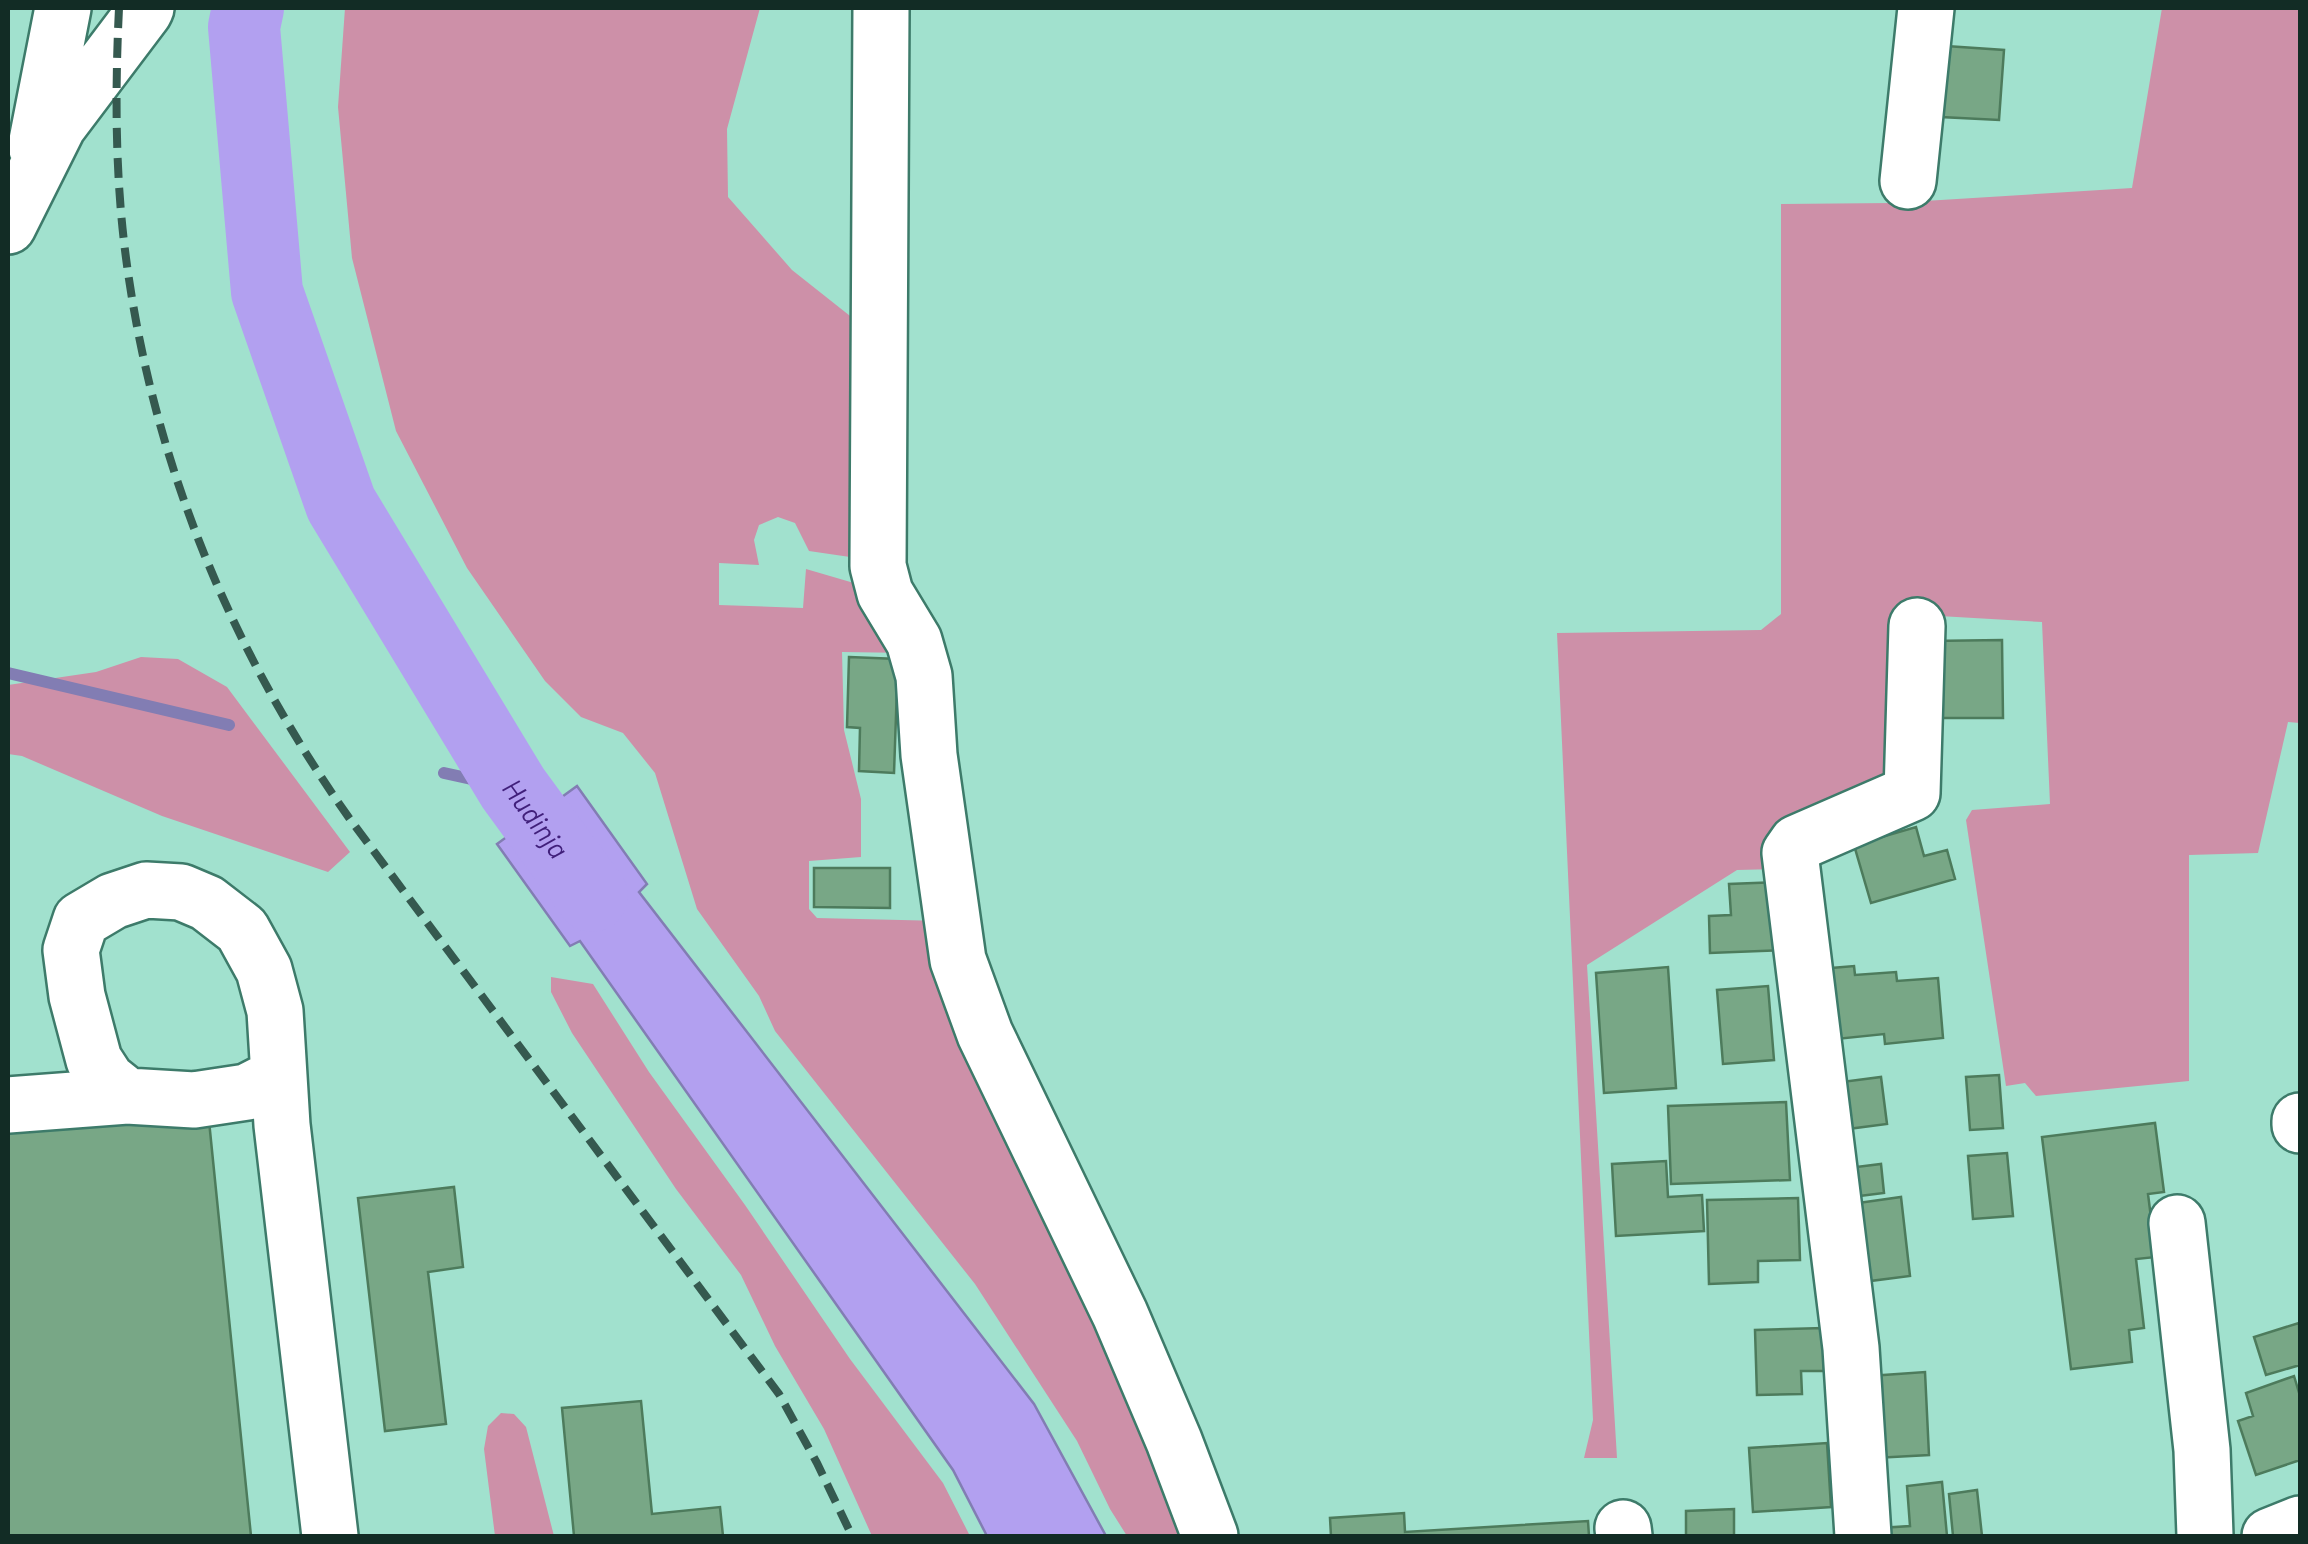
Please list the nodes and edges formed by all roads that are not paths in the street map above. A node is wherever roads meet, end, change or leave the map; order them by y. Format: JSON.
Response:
{"nodes":[{"id":1,"x":62,"y":8,"type":"edge"},
{"id":2,"x":146,"y":8,"type":"edge"},
{"id":3,"x":881,"y":8,"type":"edge"},
{"id":4,"x":1926,"y":8,"type":"edge"},
{"id":5,"x":1908,"y":181,"type":"dead end"},
{"id":6,"x":18,"y":205,"type":"edge"},
{"id":7,"x":1916,"y":626,"type":"dead end"},
{"id":8,"x":278,"y":1076,"type":"junction"},
{"id":9,"x":128,"y":1096,"type":"junction"},
{"id":10,"x":8,"y":1105,"type":"edge"},
{"id":11,"x":2177,"y":1223,"type":"dead end"},
{"id":12,"x":2300,"y":1524,"type":"edge"},
{"id":13,"x":330,"y":1536,"type":"edge"},
{"id":14,"x":1210,"y":1536,"type":"edge"},
{"id":15,"x":1863,"y":1536,"type":"edge"},
{"id":16,"x":2205,"y":1536,"type":"edge"},
{"id":17,"x":2270,"y":1536,"type":"edge"}],
"edges":[{"from":1,"to":6,"type":"street"},
{"from":2,"to":6,"type":"street"},
{"from":3,"to":14,"type":"street"},
{"from":4,"to":5,"type":"street"},
{"from":7,"to":15,"type":"street"},
{"from":8,"to":9,"type":"street"},
{"from":8,"to":9,"type":"street"},
{"from":8,"to":13,"type":"street"},
{"from":9,"to":10,"type":"street"},
{"from":11,"to":16,"type":"street"},
{"from":12,"to":17,"type":"street"}]}
